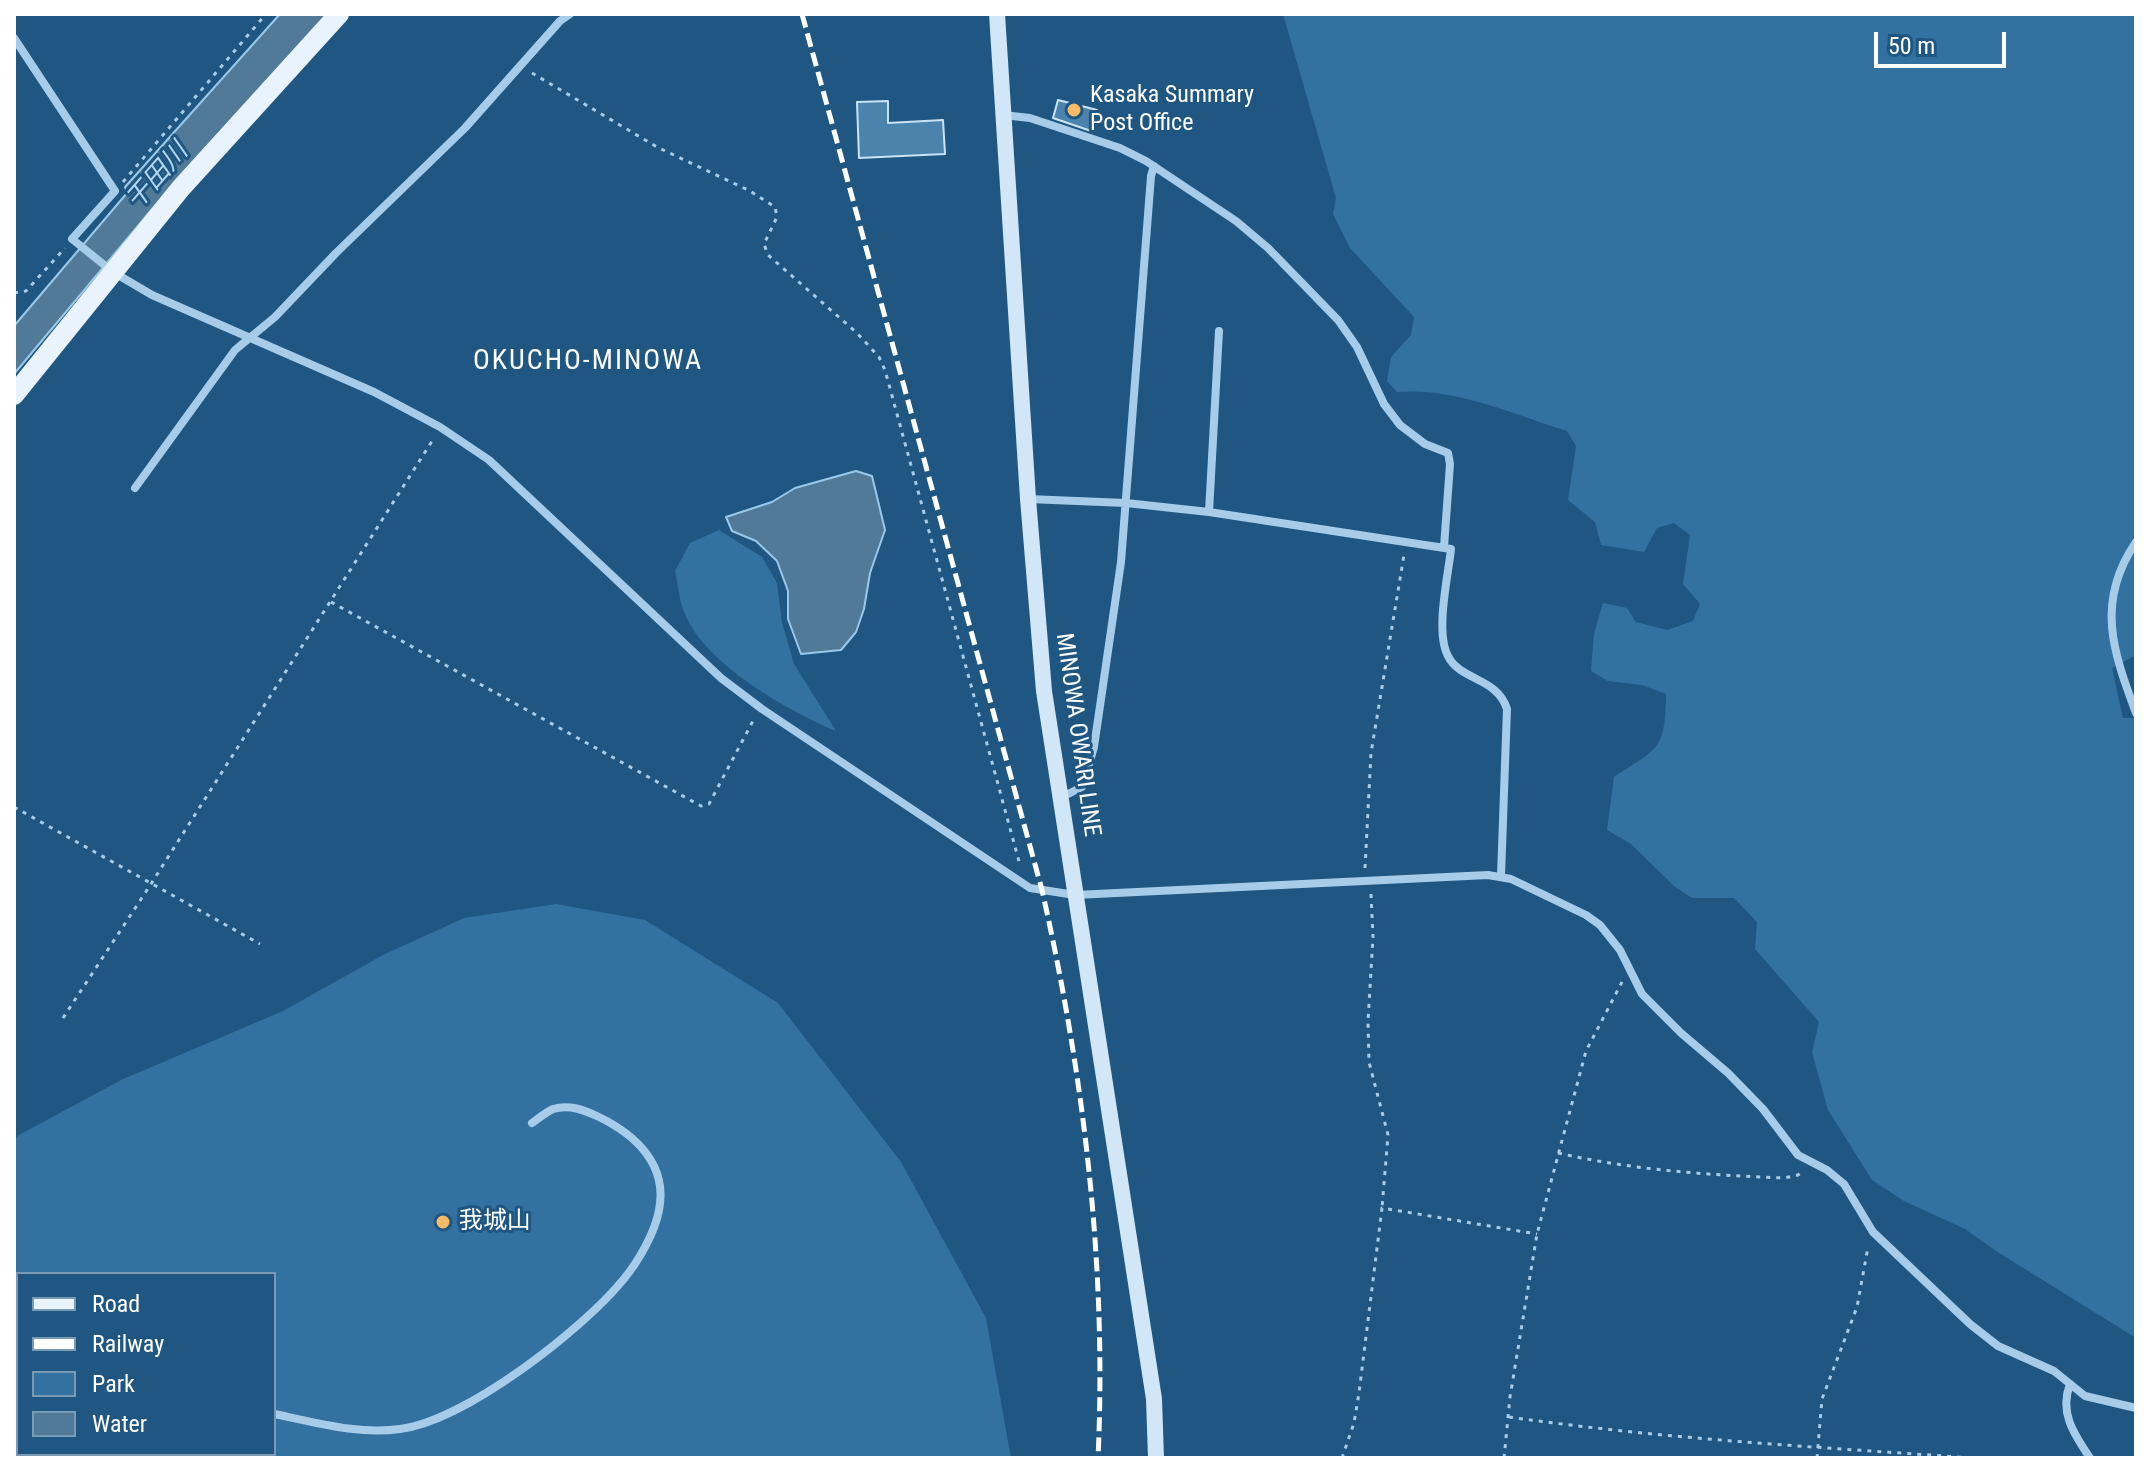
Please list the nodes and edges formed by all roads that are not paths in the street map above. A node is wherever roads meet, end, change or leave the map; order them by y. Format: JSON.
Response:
{"nodes":[{"id":1,"x":339,"y":14,"type":"edge"},
{"id":2,"x":570,"y":14,"type":"edge"},
{"id":3,"x":997,"y":14,"type":"edge"},
{"id":4,"x":14,"y":38,"type":"edge"},
{"id":5,"x":1003,"y":115,"type":"junction"},
{"id":6,"x":1154,"y":166,"type":"junction"},
{"id":7,"x":110,"y":270,"type":"junction"},
{"id":8,"x":1219,"y":331,"type":"dead end"},
{"id":9,"x":248,"y":338,"type":"junction"},
{"id":10,"x":14,"y":395,"type":"edge"},
{"id":11,"x":135,"y":488,"type":"dead end"},
{"id":12,"x":1028,"y":499,"type":"junction"},
{"id":13,"x":1126,"y":503,"type":"junction"},
{"id":14,"x":1209,"y":512,"type":"junction"},
{"id":15,"x":2136,"y":542,"type":"edge"},
{"id":16,"x":1444,"y":547,"type":"junction"},
{"id":17,"x":2136,"y":713,"type":"edge"},
{"id":18,"x":1060,"y":794,"type":"junction"},
{"id":19,"x":1501,"y":876,"type":"junction"},
{"id":20,"x":1075,"y":895,"type":"junction"},
{"id":21,"x":532,"y":1123,"type":"dead end"},
{"id":22,"x":2070,"y":1384,"type":"junction"},
{"id":23,"x":2136,"y":1408,"type":"edge"},
{"id":24,"x":276,"y":1414,"type":"edge"},
{"id":25,"x":1156,"y":1458,"type":"edge"},
{"id":26,"x":2090,"y":1458,"type":"edge"}],
"edges":[{"from":1,"to":7,"type":"main road"},
{"from":2,"to":9,"type":"street"},
{"from":3,"to":5,"type":"main road","name":"MINOWA OWARI LINE"},
{"from":4,"to":7,"type":"street"},
{"from":5,"to":6,"type":"street"},
{"from":5,"to":12,"type":"main road","name":"MINOWA OWARI LINE"},
{"from":6,"to":13,"type":"street"},
{"from":6,"to":16,"type":"street"},
{"from":7,"to":9,"type":"street"},
{"from":7,"to":10,"type":"main road"},
{"from":8,"to":14,"type":"street"},
{"from":9,"to":11,"type":"street"},
{"from":9,"to":20,"type":"street"},
{"from":12,"to":13,"type":"street"},
{"from":12,"to":18,"type":"main road","name":"MINOWA OWARI LINE"},
{"from":13,"to":14,"type":"street"},
{"from":13,"to":18,"type":"street"},
{"from":14,"to":16,"type":"street"},
{"from":15,"to":17,"type":"street"},
{"from":16,"to":19,"type":"street"},
{"from":18,"to":20,"type":"main road","name":"MINOWA OWARI LINE"},
{"from":19,"to":20,"type":"street"},
{"from":19,"to":22,"type":"street"},
{"from":20,"to":25,"type":"main road","name":"MINOWA OWARI LINE"},
{"from":21,"to":24,"type":"street"},
{"from":22,"to":23,"type":"street"},
{"from":22,"to":26,"type":"street"}]}
